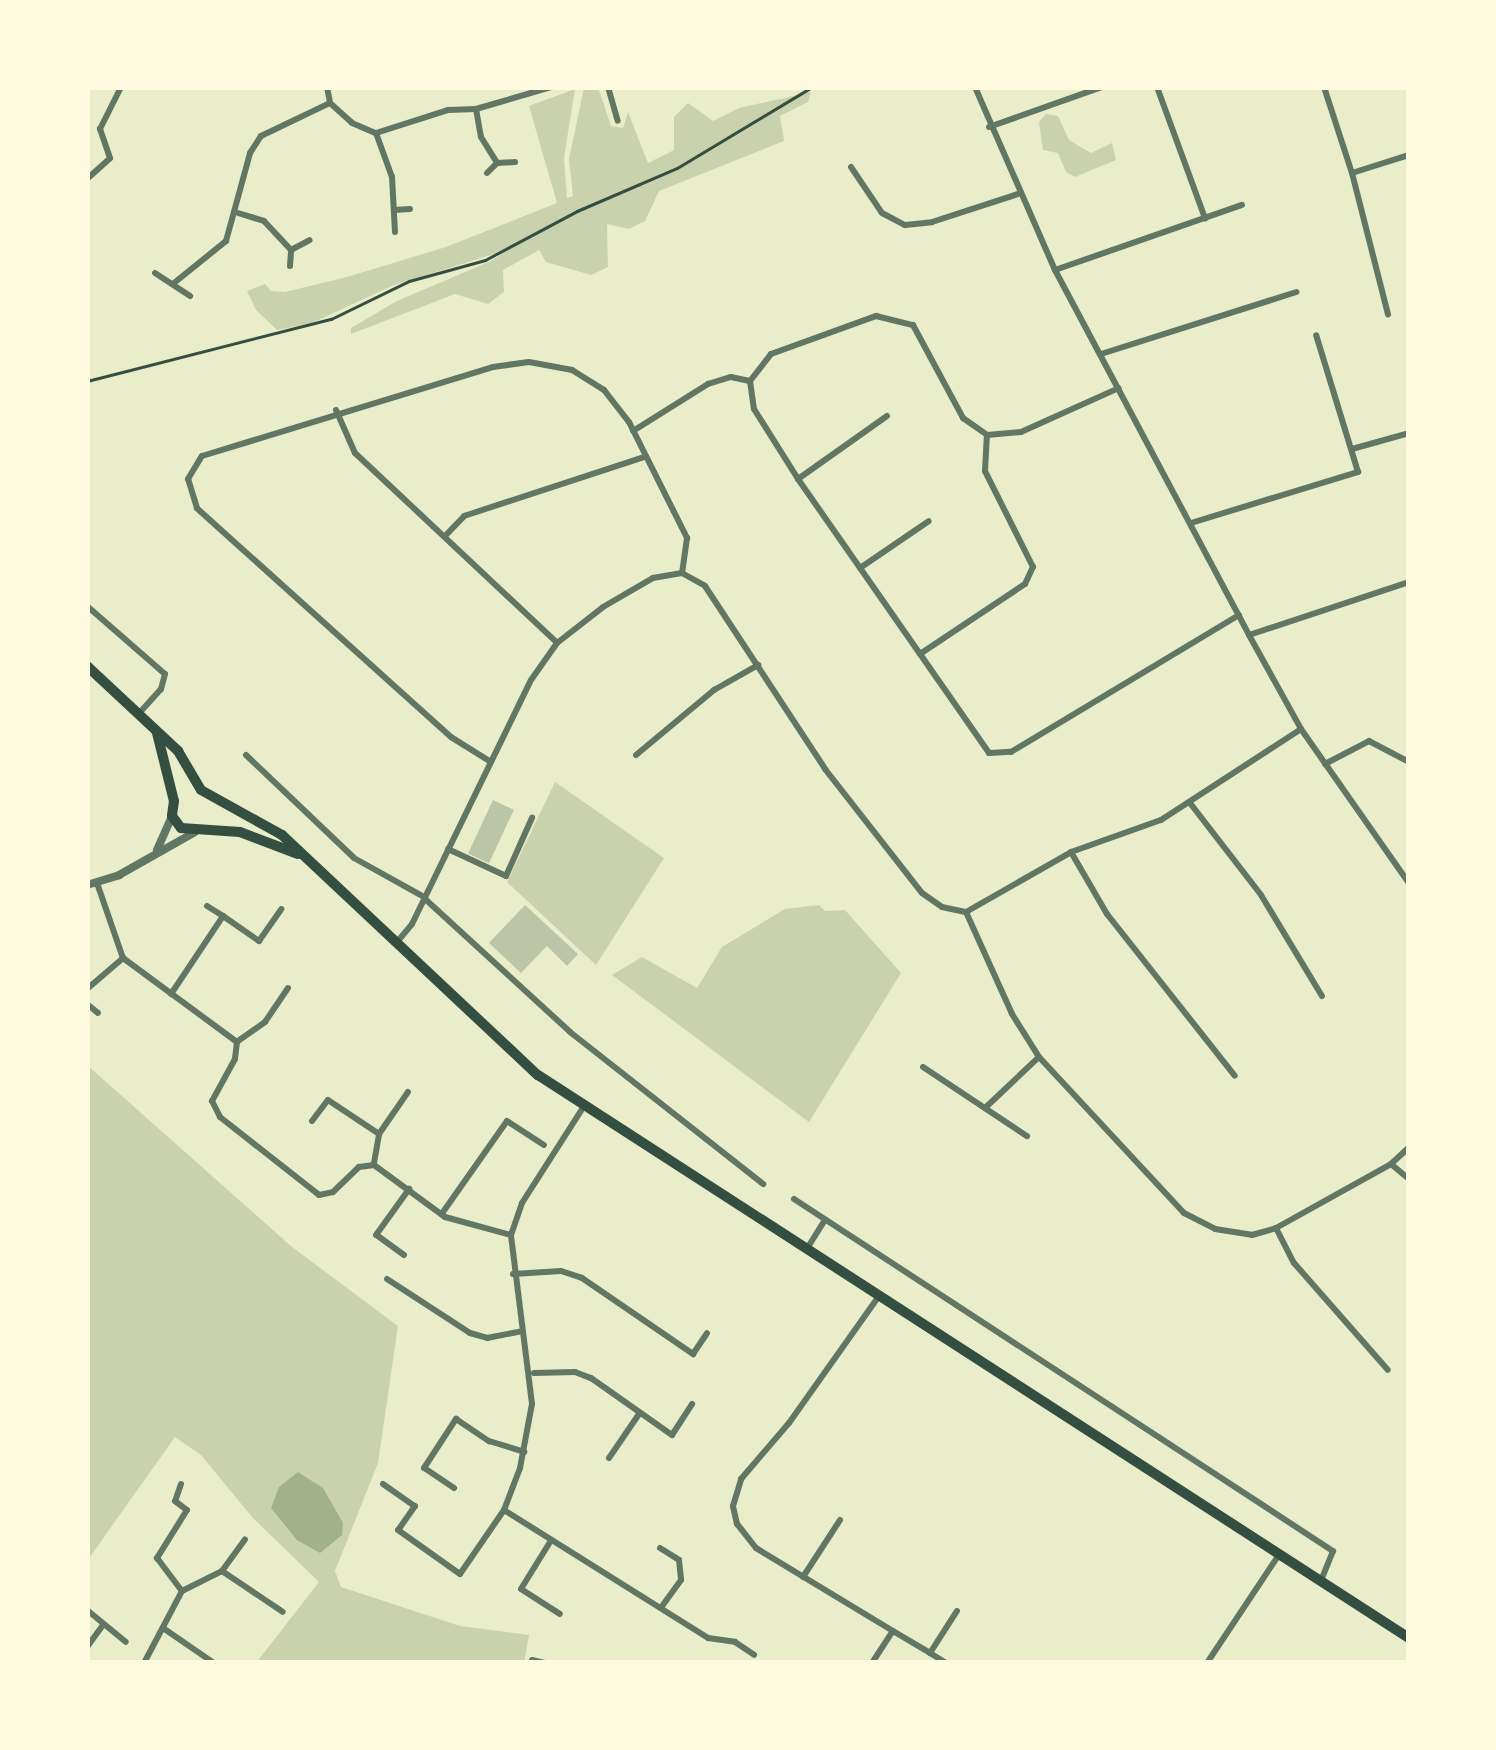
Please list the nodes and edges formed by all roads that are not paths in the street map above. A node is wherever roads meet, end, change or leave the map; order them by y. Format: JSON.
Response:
{"nodes":[{"id":1,"x":121,"y":87,"type":"edge"},
{"id":2,"x":327,"y":87,"type":"edge"},
{"id":3,"x":551,"y":87,"type":"edge"},
{"id":4,"x":608,"y":87,"type":"edge"},
{"id":5,"x":975,"y":87,"type":"edge"},
{"id":6,"x":1102,"y":87,"type":"edge"},
{"id":7,"x":1157,"y":87,"type":"edge"},
{"id":8,"x":1324,"y":87,"type":"edge"},
{"id":9,"x":330,"y":103,"type":"junction"},
{"id":10,"x":476,"y":109,"type":"junction"},
{"id":11,"x":618,"y":121,"type":"dead end"},
{"id":12,"x":989,"y":127,"type":"junction"},
{"id":13,"x":100,"y":129,"type":"junction"},
{"id":14,"x":87,"y":134,"type":"edge"},
{"id":15,"x":376,"y":134,"type":"junction"},
{"id":16,"x":1409,"y":155,"type":"edge"},
{"id":17,"x":515,"y":162,"type":"dead end"},
{"id":18,"x":497,"y":163,"type":"junction"},
{"id":19,"x":851,"y":167,"type":"dead end"},
{"id":20,"x":487,"y":172,"type":"dead end"},
{"id":21,"x":1352,"y":172,"type":"junction"},
{"id":22,"x":87,"y":179,"type":"edge"},
{"id":23,"x":1018,"y":194,"type":"junction"},
{"id":24,"x":1242,"y":205,"type":"dead end"},
{"id":25,"x":410,"y":209,"type":"dead end"},
{"id":26,"x":394,"y":210,"type":"junction"},
{"id":27,"x":238,"y":213,"type":"junction"},
{"id":28,"x":1205,"y":218,"type":"junction"},
{"id":29,"x":395,"y":232,"type":"dead end"},
{"id":30,"x":310,"y":240,"type":"dead end"},
{"id":31,"x":291,"y":250,"type":"junction"},
{"id":32,"x":290,"y":266,"type":"dead end"},
{"id":33,"x":1055,"y":270,"type":"junction"},
{"id":34,"x":155,"y":274,"type":"dead end"},
{"id":35,"x":175,"y":283,"type":"junction"},
{"id":36,"x":1296,"y":292,"type":"dead end"},
{"id":37,"x":190,"y":296,"type":"dead end"},
{"id":38,"x":1388,"y":314,"type":"dead end"},
{"id":39,"x":1316,"y":335,"type":"dead end"},
{"id":40,"x":1102,"y":354,"type":"junction"},
{"id":41,"x":750,"y":381,"type":"junction"},
{"id":42,"x":1119,"y":388,"type":"junction"},
{"id":43,"x":336,"y":410,"type":"junction"},
{"id":44,"x":887,"y":416,"type":"dead end"},
{"id":45,"x":633,"y":431,"type":"junction"},
{"id":46,"x":1409,"y":433,"type":"edge"},
{"id":47,"x":987,"y":435,"type":"junction"},
{"id":48,"x":1352,"y":449,"type":"junction"},
{"id":49,"x":646,"y":457,"type":"junction"},
{"id":50,"x":798,"y":479,"type":"junction"},
{"id":51,"x":929,"y":521,"type":"dead end"},
{"id":52,"x":1190,"y":523,"type":"junction"},
{"id":53,"x":445,"y":536,"type":"junction"},
{"id":54,"x":860,"y":568,"type":"junction"},
{"id":55,"x":682,"y":573,"type":"junction"},
{"id":56,"x":1409,"y":582,"type":"edge"},
{"id":57,"x":87,"y":606,"type":"edge"},
{"id":58,"x":1239,"y":615,"type":"junction"},
{"id":59,"x":1249,"y":635,"type":"junction"},
{"id":60,"x":557,"y":643,"type":"junction"},
{"id":61,"x":920,"y":654,"type":"junction"},
{"id":62,"x":758,"y":665,"type":"junction"},
{"id":63,"x":87,"y":666,"type":"edge"},
{"id":64,"x":141,"y":711,"type":"junction"},
{"id":65,"x":1301,"y":729,"type":"junction"},
{"id":66,"x":157,"y":733,"type":"junction"},
{"id":67,"x":636,"y":754,"type":"dead end"},
{"id":68,"x":246,"y":755,"type":"dead end"},
{"id":69,"x":491,"y":762,"type":"junction"},
{"id":70,"x":1409,"y":762,"type":"edge"},
{"id":71,"x":1325,"y":764,"type":"junction"},
{"id":72,"x":201,"y":790,"type":"junction"},
{"id":73,"x":174,"y":801,"type":"junction"},
{"id":74,"x":213,"y":801,"type":"junction"},
{"id":75,"x":1190,"y":803,"type":"junction"},
{"id":76,"x":172,"y":816,"type":"junction"},
{"id":77,"x":532,"y":818,"type":"dead end"},
{"id":78,"x":199,"y":831,"type":"junction"},
{"id":79,"x":448,"y":849,"type":"junction"},
{"id":80,"x":156,"y":852,"type":"junction"},
{"id":81,"x":1071,"y":852,"type":"junction"},
{"id":82,"x":298,"y":854,"type":"junction"},
{"id":83,"x":1409,"y":883,"type":"edge"},
{"id":84,"x":92,"y":884,"type":"edge"},
{"id":85,"x":424,"y":898,"type":"junction"},
{"id":86,"x":207,"y":905,"type":"dead end"},
{"id":87,"x":281,"y":909,"type":"dead end"},
{"id":88,"x":966,"y":912,"type":"junction"},
{"id":89,"x":224,"y":916,"type":"junction"},
{"id":90,"x":395,"y":944,"type":"junction"},
{"id":91,"x":123,"y":958,"type":"junction"},
{"id":92,"x":288,"y":988,"type":"dead end"},
{"id":93,"x":87,"y":989,"type":"edge"},
{"id":94,"x":171,"y":994,"type":"junction"},
{"id":95,"x":1322,"y":996,"type":"dead end"},
{"id":96,"x":87,"y":1004,"type":"edge"},
{"id":97,"x":98,"y":1013,"type":"dead end"},
{"id":98,"x":237,"y":1042,"type":"junction"},
{"id":99,"x":1039,"y":1057,"type":"junction"},
{"id":100,"x":923,"y":1067,"type":"dead end"},
{"id":101,"x":1235,"y":1076,"type":"dead end"},
{"id":102,"x":408,"y":1092,"type":"dead end"},
{"id":103,"x":585,"y":1105,"type":"junction"},
{"id":104,"x":986,"y":1108,"type":"junction"},
{"id":105,"x":312,"y":1121,"type":"dead end"},
{"id":106,"x":379,"y":1134,"type":"junction"},
{"id":107,"x":1027,"y":1136,"type":"dead end"},
{"id":108,"x":544,"y":1145,"type":"dead end"},
{"id":109,"x":1409,"y":1147,"type":"edge"},
{"id":110,"x":1390,"y":1164,"type":"junction"},
{"id":111,"x":374,"y":1165,"type":"junction"},
{"id":112,"x":1409,"y":1179,"type":"edge"},
{"id":113,"x":764,"y":1184,"type":"dead end"},
{"id":114,"x":410,"y":1189,"type":"junction"},
{"id":115,"x":794,"y":1199,"type":"dead end"},
{"id":116,"x":443,"y":1213,"type":"junction"},
{"id":117,"x":825,"y":1220,"type":"junction"},
{"id":118,"x":1276,"y":1228,"type":"junction"},
{"id":119,"x":512,"y":1235,"type":"junction"},
{"id":120,"x":807,"y":1248,"type":"junction"},
{"id":121,"x":404,"y":1255,"type":"dead end"},
{"id":122,"x":512,"y":1274,"type":"junction"},
{"id":123,"x":387,"y":1279,"type":"dead end"},
{"id":124,"x":880,"y":1294,"type":"junction"},
{"id":125,"x":522,"y":1331,"type":"junction"},
{"id":126,"x":707,"y":1333,"type":"dead end"},
{"id":127,"x":1388,"y":1370,"type":"dead end"},
{"id":128,"x":532,"y":1373,"type":"junction"},
{"id":129,"x":692,"y":1404,"type":"dead end"},
{"id":130,"x":639,"y":1414,"type":"junction"},
{"id":131,"x":524,"y":1452,"type":"junction"},
{"id":132,"x":610,"y":1457,"type":"dead end"},
{"id":133,"x":181,"y":1484,"type":"dead end"},
{"id":134,"x":383,"y":1484,"type":"dead end"},
{"id":135,"x":454,"y":1488,"type":"dead end"},
{"id":136,"x":504,"y":1510,"type":"junction"},
{"id":137,"x":840,"y":1520,"type":"dead end"},
{"id":138,"x":245,"y":1539,"type":"dead end"},
{"id":139,"x":550,"y":1542,"type":"junction"},
{"id":140,"x":660,"y":1548,"type":"dead end"},
{"id":141,"x":1278,"y":1556,"type":"junction"},
{"id":142,"x":222,"y":1571,"type":"junction"},
{"id":143,"x":803,"y":1577,"type":"junction"},
{"id":144,"x":1322,"y":1580,"type":"junction"},
{"id":145,"x":182,"y":1592,"type":"junction"},
{"id":146,"x":662,"y":1607,"type":"junction"},
{"id":147,"x":87,"y":1610,"type":"edge"},
{"id":148,"x":957,"y":1611,"type":"dead end"},
{"id":149,"x":283,"y":1612,"type":"dead end"},
{"id":150,"x":560,"y":1614,"type":"dead end"},
{"id":151,"x":102,"y":1625,"type":"junction"},
{"id":152,"x":163,"y":1628,"type":"junction"},
{"id":153,"x":893,"y":1631,"type":"junction"},
{"id":154,"x":1409,"y":1638,"type":"edge"},
{"id":155,"x":126,"y":1642,"type":"dead end"},
{"id":156,"x":87,"y":1647,"type":"edge"},
{"id":157,"x":931,"y":1653,"type":"junction"},
{"id":158,"x":754,"y":1655,"type":"dead end"},
{"id":159,"x":532,"y":1660,"type":"dead end"},
{"id":160,"x":144,"y":1663,"type":"edge"},
{"id":161,"x":214,"y":1663,"type":"edge"},
{"id":162,"x":544,"y":1663,"type":"edge"},
{"id":163,"x":872,"y":1663,"type":"edge"},
{"id":164,"x":946,"y":1663,"type":"edge"},
{"id":165,"x":1207,"y":1663,"type":"edge"}],
"edges":[{"from":1,"to":13,"type":"street"},
{"from":2,"to":9,"type":"street"},
{"from":3,"to":10,"type":"street"},
{"from":4,"to":11,"type":"street"},
{"from":5,"to":12,"type":"street"},
{"from":6,"to":12,"type":"street"},
{"from":7,"to":28,"type":"street"},
{"from":8,"to":21,"type":"street"},
{"from":9,"to":15,"type":"street"},
{"from":9,"to":27,"type":"street"},
{"from":10,"to":15,"type":"street"},
{"from":10,"to":18,"type":"street"},
{"from":12,"to":23,"type":"street"},
{"from":13,"to":14,"type":"street"},
{"from":13,"to":22,"type":"street"},
{"from":15,"to":26,"type":"street"},
{"from":16,"to":21,"type":"street"},
{"from":17,"to":18,"type":"street"},
{"from":18,"to":20,"type":"street"},
{"from":19,"to":23,"type":"street"},
{"from":21,"to":38,"type":"street"},
{"from":23,"to":33,"type":"street"},
{"from":24,"to":28,"type":"street"},
{"from":25,"to":26,"type":"street"},
{"from":26,"to":29,"type":"street"},
{"from":27,"to":31,"type":"street"},
{"from":27,"to":35,"type":"street"},
{"from":28,"to":33,"type":"street"},
{"from":30,"to":31,"type":"street"},
{"from":31,"to":32,"type":"street"},
{"from":33,"to":40,"type":"street"},
{"from":34,"to":35,"type":"street"},
{"from":35,"to":37,"type":"street"},
{"from":36,"to":40,"type":"street"},
{"from":39,"to":48,"type":"street"},
{"from":40,"to":42,"type":"street"},
{"from":41,"to":45,"type":"street"},
{"from":41,"to":47,"type":"street"},
{"from":41,"to":50,"type":"street"},
{"from":42,"to":47,"type":"street"},
{"from":42,"to":52,"type":"street"},
{"from":43,"to":45,"type":"street"},
{"from":43,"to":53,"type":"street"},
{"from":43,"to":69,"type":"street"},
{"from":44,"to":50,"type":"street"},
{"from":45,"to":49,"type":"street"},
{"from":46,"to":48,"type":"street"},
{"from":47,"to":61,"type":"street"},
{"from":48,"to":52,"type":"street"},
{"from":49,"to":53,"type":"street"},
{"from":49,"to":55,"type":"street"},
{"from":50,"to":54,"type":"street"},
{"from":51,"to":54,"type":"street"},
{"from":52,"to":58,"type":"street"},
{"from":53,"to":60,"type":"street"},
{"from":54,"to":61,"type":"street"},
{"from":55,"to":60,"type":"street"},
{"from":55,"to":62,"type":"street"},
{"from":56,"to":59,"type":"street"},
{"from":57,"to":64,"type":"street"},
{"from":58,"to":59,"type":"street"},
{"from":58,"to":61,"type":"street"},
{"from":59,"to":65,"type":"street"},
{"from":60,"to":69,"type":"street"},
{"from":62,"to":67,"type":"street"},
{"from":62,"to":88,"type":"street"},
{"from":63,"to":64,"type":"main road"},
{"from":64,"to":66,"type":"main road"},
{"from":65,"to":71,"type":"street"},
{"from":65,"to":75,"type":"street"},
{"from":66,"to":72,"type":"main road"},
{"from":66,"to":73,"type":"main road"},
{"from":68,"to":85,"type":"street"},
{"from":69,"to":79,"type":"street"},
{"from":70,"to":71,"type":"street"},
{"from":71,"to":83,"type":"street"},
{"from":72,"to":73,"type":"main road"},
{"from":72,"to":74,"type":"main road"},
{"from":73,"to":76,"type":"main road"},
{"from":74,"to":78,"type":"main road"},
{"from":74,"to":82,"type":"main road"},
{"from":75,"to":81,"type":"street"},
{"from":75,"to":95,"type":"street"},
{"from":76,"to":78,"type":"main road"},
{"from":76,"to":80,"type":"street"},
{"from":77,"to":79,"type":"street"},
{"from":78,"to":80,"type":"street"},
{"from":78,"to":82,"type":"main road"},
{"from":79,"to":85,"type":"street"},
{"from":80,"to":84,"type":"street"},
{"from":81,"to":88,"type":"street"},
{"from":81,"to":101,"type":"street"},
{"from":82,"to":90,"type":"main road"},
{"from":84,"to":91,"type":"street"},
{"from":85,"to":90,"type":"street"},
{"from":85,"to":113,"type":"street"},
{"from":86,"to":89,"type":"street"},
{"from":87,"to":89,"type":"street"},
{"from":88,"to":99,"type":"street"},
{"from":89,"to":94,"type":"street"},
{"from":90,"to":103,"type":"main road"},
{"from":91,"to":93,"type":"street"},
{"from":91,"to":94,"type":"street"},
{"from":92,"to":98,"type":"street"},
{"from":94,"to":98,"type":"street"},
{"from":96,"to":97,"type":"street"},
{"from":98,"to":111,"type":"street"},
{"from":99,"to":104,"type":"street"},
{"from":99,"to":118,"type":"street"},
{"from":100,"to":104,"type":"street"},
{"from":102,"to":106,"type":"street"},
{"from":103,"to":119,"type":"street"},
{"from":103,"to":120,"type":"main road"},
{"from":104,"to":107,"type":"street"},
{"from":105,"to":106,"type":"street"},
{"from":106,"to":111,"type":"street"},
{"from":108,"to":116,"type":"street"},
{"from":109,"to":110,"type":"street"},
{"from":110,"to":112,"type":"street"},
{"from":110,"to":118,"type":"street"},
{"from":111,"to":114,"type":"street"},
{"from":114,"to":116,"type":"street"},
{"from":114,"to":121,"type":"street"},
{"from":115,"to":117,"type":"street"},
{"from":116,"to":119,"type":"street"},
{"from":117,"to":120,"type":"street"},
{"from":117,"to":144,"type":"street"},
{"from":118,"to":127,"type":"street"},
{"from":119,"to":122,"type":"street"},
{"from":120,"to":124,"type":"main road"},
{"from":122,"to":125,"type":"street"},
{"from":122,"to":126,"type":"street"},
{"from":123,"to":125,"type":"street"},
{"from":124,"to":141,"type":"main road"},
{"from":124,"to":143,"type":"street"},
{"from":125,"to":128,"type":"street"},
{"from":128,"to":130,"type":"street"},
{"from":128,"to":131,"type":"street"},
{"from":129,"to":130,"type":"street"},
{"from":130,"to":132,"type":"street"},
{"from":131,"to":135,"type":"street"},
{"from":131,"to":136,"type":"street"},
{"from":133,"to":145,"type":"street"},
{"from":134,"to":136,"type":"street"},
{"from":136,"to":139,"type":"street"},
{"from":137,"to":143,"type":"street"},
{"from":138,"to":142,"type":"street"},
{"from":139,"to":146,"type":"street"},
{"from":139,"to":150,"type":"street"},
{"from":140,"to":146,"type":"street"},
{"from":141,"to":144,"type":"main road"},
{"from":141,"to":165,"type":"street"},
{"from":142,"to":145,"type":"street"},
{"from":142,"to":149,"type":"street"},
{"from":143,"to":153,"type":"street"},
{"from":144,"to":154,"type":"main road"},
{"from":145,"to":152,"type":"street"},
{"from":146,"to":158,"type":"street"},
{"from":147,"to":151,"type":"street"},
{"from":148,"to":157,"type":"street"},
{"from":151,"to":155,"type":"street"},
{"from":151,"to":156,"type":"street"},
{"from":152,"to":160,"type":"street"},
{"from":152,"to":161,"type":"street"},
{"from":153,"to":157,"type":"street"},
{"from":153,"to":163,"type":"street"},
{"from":157,"to":164,"type":"street"},
{"from":159,"to":162,"type":"street"}]}
